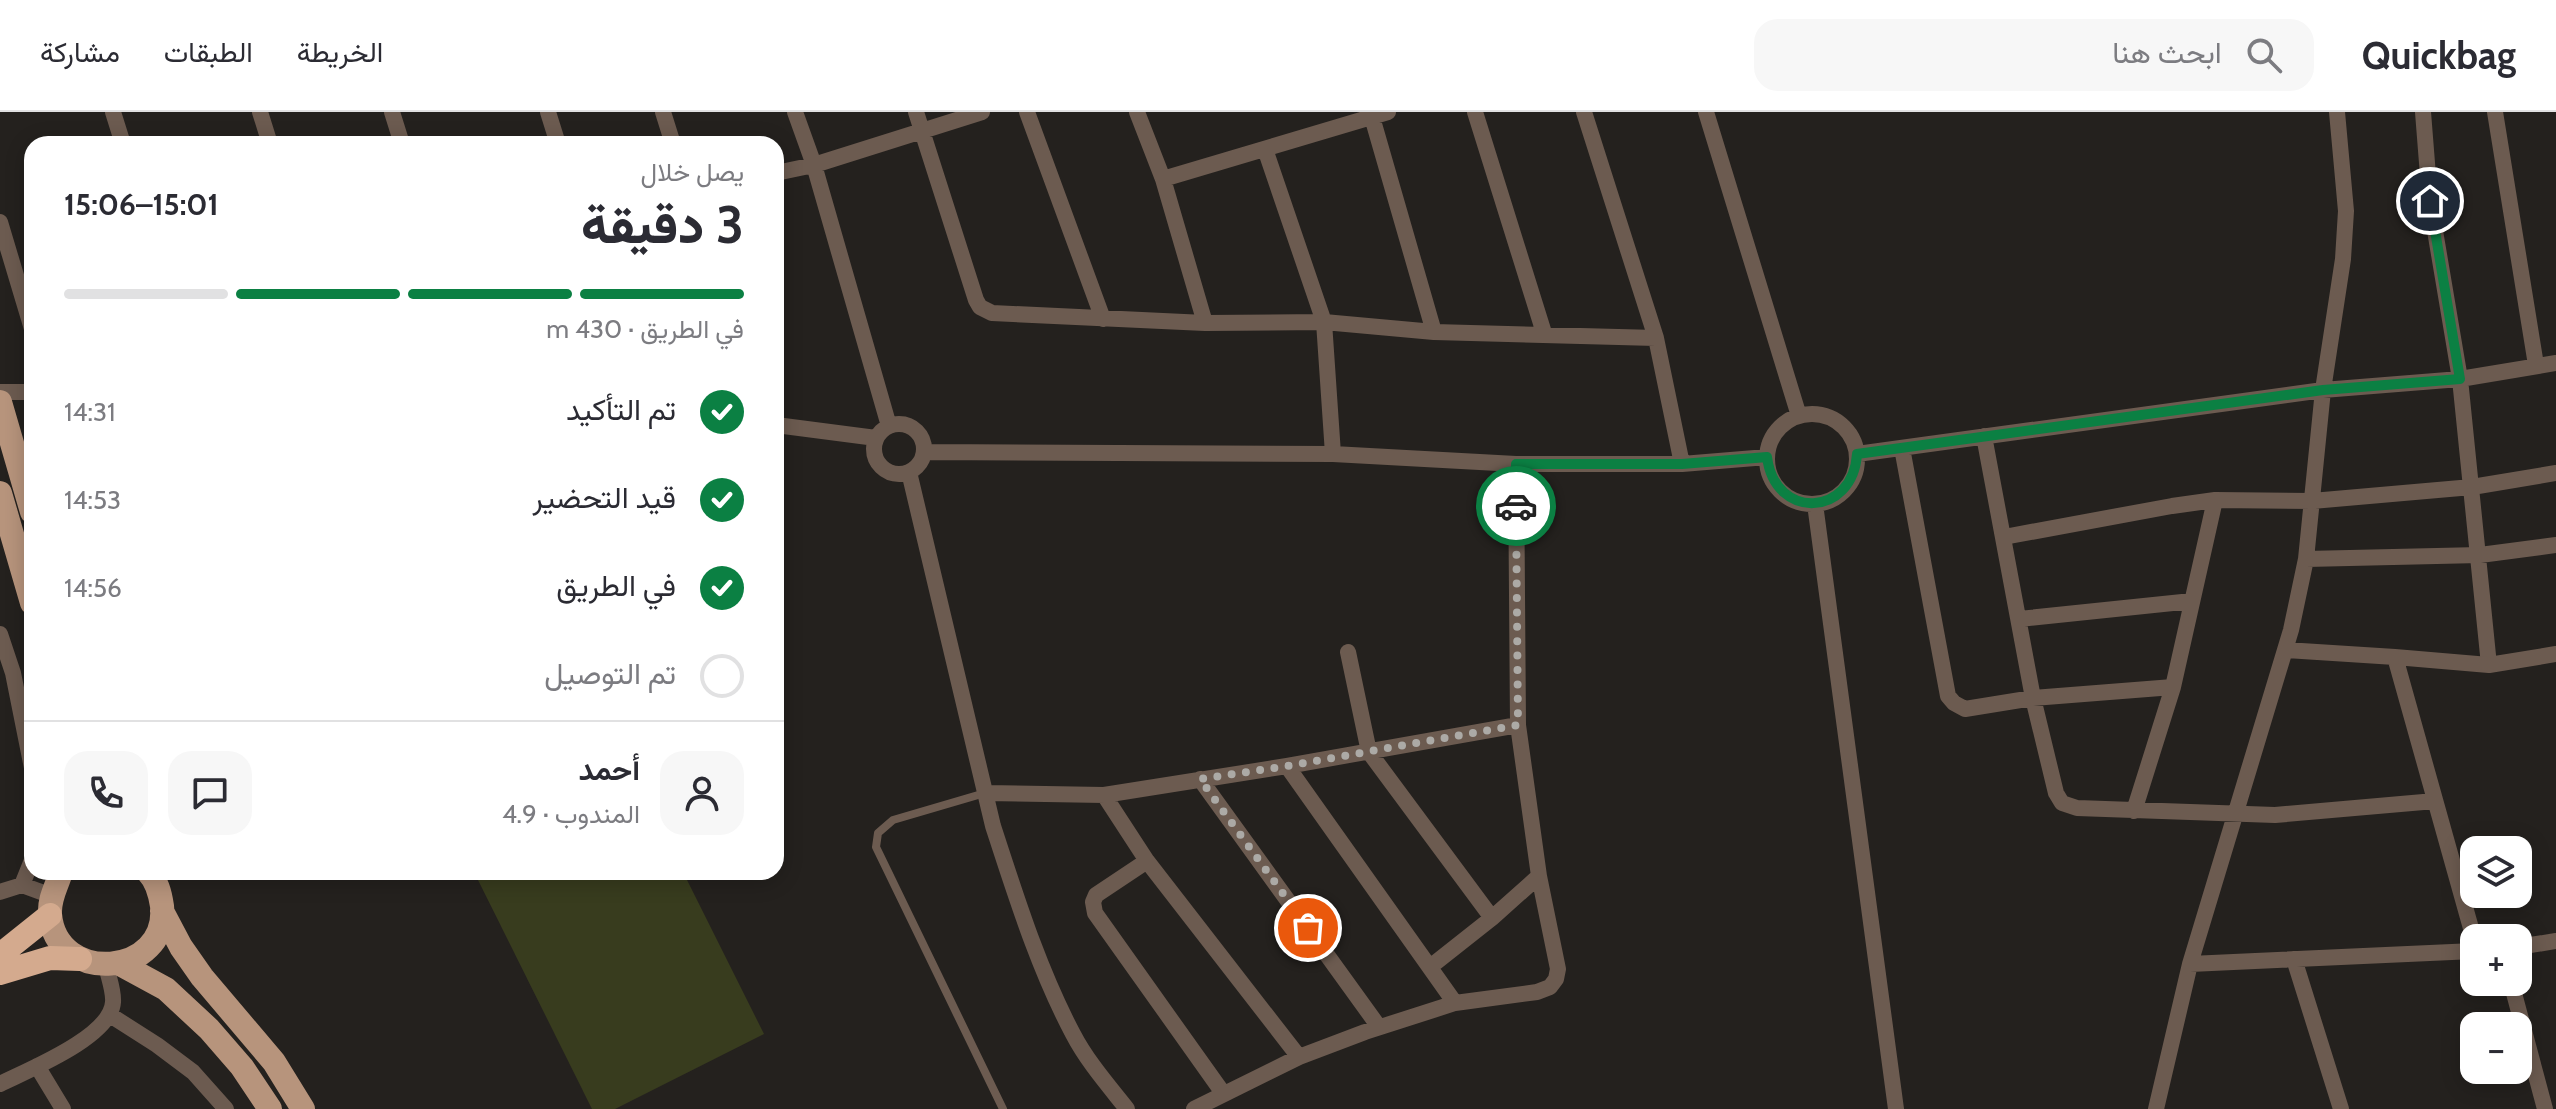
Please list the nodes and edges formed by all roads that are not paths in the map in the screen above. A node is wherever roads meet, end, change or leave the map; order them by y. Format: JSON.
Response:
{"nodes":[{"id":1,"x":113,"y":112,"type":"edge"},
{"id":2,"x":260,"y":112,"type":"edge"},
{"id":3,"x":392,"y":112,"type":"edge"},
{"id":4,"x":548,"y":112,"type":"edge"},
{"id":5,"x":663,"y":112,"type":"edge"},
{"id":6,"x":795,"y":112,"type":"edge"},
{"id":7,"x":916,"y":112,"type":"edge"},
{"id":8,"x":982,"y":112,"type":"edge"},
{"id":9,"x":1027,"y":112,"type":"edge"},
{"id":10,"x":1137,"y":112,"type":"edge"},
{"id":11,"x":1475,"y":112,"type":"edge"},
{"id":12,"x":1584,"y":112,"type":"edge"},
{"id":13,"x":1706,"y":112,"type":"edge"},
{"id":14,"x":2337,"y":112,"type":"edge"},
{"id":15,"x":2423,"y":112,"type":"edge"},
{"id":16,"x":2495,"y":112,"type":"edge"},
{"id":17,"x":1380,"y":114,"type":"edge"},
{"id":18,"x":921,"y":130,"type":"junction"},
{"id":19,"x":120,"y":136,"type":"edge"},
{"id":20,"x":268,"y":136,"type":"edge"},
{"id":21,"x":400,"y":136,"type":"edge"},
{"id":22,"x":556,"y":136,"type":"edge"},
{"id":23,"x":670,"y":136,"type":"edge"},
{"id":24,"x":1265,"y":149,"type":"junction"},
{"id":25,"x":814,"y":165,"type":"junction"},
{"id":26,"x":784,"y":171,"type":"edge"},
{"id":27,"x":1163,"y":179,"type":"junction"},
{"id":28,"x":0,"y":222,"type":"edge"},
{"id":29,"x":24,"y":302,"type":"edge"},
{"id":30,"x":1103,"y":319,"type":"junction"},
{"id":31,"x":1324,"y":322,"type":"junction"},
{"id":32,"x":1205,"y":323,"type":"junction"},
{"id":33,"x":1434,"y":332,"type":"junction"},
{"id":34,"x":1544,"y":333,"type":"junction"},
{"id":35,"x":1656,"y":338,"type":"junction"},
{"id":36,"x":2556,"y":363,"type":"edge"},
{"id":37,"x":2536,"y":365,"type":"junction"},
{"id":38,"x":2460,"y":379,"type":"junction"},
{"id":39,"x":2323,"y":390,"type":"junction"},
{"id":40,"x":0,"y":392,"type":"edge"},
{"id":41,"x":24,"y":392,"type":"edge"},
{"id":42,"x":0,"y":402,"type":"edge"},
{"id":43,"x":1799,"y":416,"type":"junction"},
{"id":44,"x":784,"y":426,"type":"edge"},
{"id":45,"x":883,"y":432,"type":"junction"},
{"id":46,"x":1984,"y":436,"type":"junction"},
{"id":47,"x":1902,"y":448,"type":"junction"},
{"id":48,"x":924,"y":452,"type":"junction"},
{"id":49,"x":1333,"y":454,"type":"junction"},
{"id":50,"x":1857,"y":454,"type":"junction"},
{"id":51,"x":1767,"y":457,"type":"junction"},
{"id":52,"x":1516,"y":464,"type":"junction"},
{"id":53,"x":1682,"y":464,"type":"junction"},
{"id":54,"x":909,"y":472,"type":"junction"},
{"id":55,"x":2556,"y":473,"type":"edge"},
{"id":56,"x":24,"y":484,"type":"edge"},
{"id":57,"x":2472,"y":487,"type":"junction"},
{"id":58,"x":0,"y":493,"type":"edge"},
{"id":59,"x":2215,"y":500,"type":"junction"},
{"id":60,"x":2312,"y":501,"type":"junction"},
{"id":61,"x":1815,"y":504,"type":"junction"},
{"id":62,"x":2004,"y":537,"type":"junction"},
{"id":63,"x":2556,"y":545,"type":"edge"},
{"id":64,"x":2480,"y":555,"type":"junction"},
{"id":65,"x":2306,"y":559,"type":"junction"},
{"id":66,"x":24,"y":576,"type":"edge"},
{"id":67,"x":2192,"y":601,"type":"junction"},
{"id":68,"x":2019,"y":619,"type":"junction"},
{"id":69,"x":0,"y":634,"type":"edge"},
{"id":70,"x":2285,"y":650,"type":"junction"},
{"id":71,"x":1348,"y":652,"type":"dead end"},
{"id":72,"x":2556,"y":654,"type":"edge"},
{"id":73,"x":2395,"y":657,"type":"junction"},
{"id":74,"x":2489,"y":665,"type":"junction"},
{"id":75,"x":2173,"y":687,"type":"junction"},
{"id":76,"x":2033,"y":698,"type":"junction"},
{"id":77,"x":1518,"y":725,"type":"junction"},
{"id":78,"x":24,"y":728,"type":"edge"},
{"id":79,"x":1369,"y":752,"type":"junction"},
{"id":80,"x":1287,"y":766,"type":"junction"},
{"id":81,"x":1200,"y":779,"type":"junction"},
{"id":82,"x":985,"y":793,"type":"junction"},
{"id":83,"x":1104,"y":795,"type":"junction"},
{"id":84,"x":2435,"y":801,"type":"junction"},
{"id":85,"x":2134,"y":811,"type":"junction"},
{"id":86,"x":2235,"y":815,"type":"junction"},
{"id":87,"x":1147,"y":861,"type":"junction"},
{"id":88,"x":1539,"y":876,"type":"junction"},
{"id":89,"x":24,"y":880,"type":"edge"},
{"id":90,"x":153,"y":880,"type":"edge"},
{"id":91,"x":22,"y":885,"type":"junction"},
{"id":92,"x":58,"y":887,"type":"edge"},
{"id":93,"x":0,"y":892,"type":"edge"},
{"id":94,"x":162,"y":911,"type":"junction"},
{"id":95,"x":1492,"y":918,"type":"junction"},
{"id":96,"x":2470,"y":924,"type":"edge"},
{"id":97,"x":2556,"y":941,"type":"edge"},
{"id":98,"x":2532,"y":945,"type":"edge"},
{"id":99,"x":2460,"y":952,"type":"edge"},
{"id":100,"x":0,"y":955,"type":"edge"},
{"id":101,"x":80,"y":959,"type":"junction"},
{"id":102,"x":2294,"y":959,"type":"junction"},
{"id":103,"x":113,"y":964,"type":"junction"},
{"id":104,"x":2190,"y":964,"type":"junction"},
{"id":105,"x":1430,"y":967,"type":"junction"},
{"id":106,"x":0,"y":973,"type":"edge"},
{"id":107,"x":2515,"y":996,"type":"edge"},
{"id":108,"x":1455,"y":1003,"type":"junction"},
{"id":109,"x":110,"y":1015,"type":"junction"},
{"id":110,"x":1379,"y":1027,"type":"junction"},
{"id":111,"x":1299,"y":1057,"type":"junction"},
{"id":112,"x":37,"y":1066,"type":"junction"},
{"id":113,"x":0,"y":1084,"type":"edge"},
{"id":114,"x":1223,"y":1093,"type":"junction"},
{"id":115,"x":63,"y":1109,"type":"edge"},
{"id":116,"x":226,"y":1109,"type":"edge"},
{"id":117,"x":270,"y":1109,"type":"edge"},
{"id":118,"x":303,"y":1109,"type":"edge"},
{"id":119,"x":1003,"y":1109,"type":"edge"},
{"id":120,"x":1127,"y":1109,"type":"edge"},
{"id":121,"x":1194,"y":1109,"type":"edge"},
{"id":122,"x":1896,"y":1109,"type":"edge"},
{"id":123,"x":2156,"y":1109,"type":"edge"},
{"id":124,"x":2341,"y":1109,"type":"edge"},
{"id":125,"x":2545,"y":1109,"type":"edge"}],
"edges":[{"from":1,"to":19,"type":"street"},
{"from":2,"to":20,"type":"street"},
{"from":3,"to":21,"type":"street"},
{"from":4,"to":22,"type":"street"},
{"from":5,"to":23,"type":"street"},
{"from":6,"to":25,"type":"street"},
{"from":7,"to":18,"type":"street"},
{"from":8,"to":18,"type":"street"},
{"from":9,"to":30,"type":"street"},
{"from":10,"to":27,"type":"street"},
{"from":11,"to":34,"type":"street"},
{"from":12,"to":35,"type":"street"},
{"from":13,"to":43,"type":"street"},
{"from":14,"to":39,"type":"street"},
{"from":15,"to":38,"type":"street"},
{"from":16,"to":37,"type":"street"},
{"from":17,"to":24,"type":"street"},
{"from":17,"to":33,"type":"street"},
{"from":18,"to":25,"type":"street"},
{"from":18,"to":30,"type":"street"},
{"from":24,"to":27,"type":"street"},
{"from":24,"to":31,"type":"street"},
{"from":25,"to":26,"type":"street"},
{"from":25,"to":45,"type":"street"},
{"from":27,"to":32,"type":"street"},
{"from":28,"to":29,"type":"street"},
{"from":30,"to":32,"type":"street"},
{"from":31,"to":32,"type":"street"},
{"from":31,"to":33,"type":"street"},
{"from":31,"to":49,"type":"street"},
{"from":33,"to":34,"type":"street"},
{"from":34,"to":35,"type":"street"},
{"from":35,"to":53,"type":"street"},
{"from":36,"to":37,"type":"street"},
{"from":37,"to":38,"type":"street"},
{"from":38,"to":39,"type":"street"},
{"from":38,"to":57,"type":"street"},
{"from":39,"to":46,"type":"street"},
{"from":39,"to":60,"type":"street"},
{"from":40,"to":41,"type":"street"},
{"from":42,"to":56,"type":"main road"},
{"from":43,"to":50,"type":"street"},
{"from":43,"to":51,"type":"street"},
{"from":44,"to":45,"type":"street"},
{"from":45,"to":48,"type":"street"},
{"from":45,"to":54,"type":"street"},
{"from":46,"to":47,"type":"street"},
{"from":46,"to":62,"type":"street"},
{"from":47,"to":50,"type":"street"},
{"from":47,"to":76,"type":"street"},
{"from":48,"to":49,"type":"street"},
{"from":48,"to":54,"type":"street"},
{"from":49,"to":52,"type":"street"},
{"from":50,"to":61,"type":"street"},
{"from":51,"to":53,"type":"street"},
{"from":51,"to":61,"type":"street"},
{"from":52,"to":53,"type":"street"},
{"from":52,"to":77,"type":"street"},
{"from":54,"to":82,"type":"street"},
{"from":55,"to":57,"type":"street"},
{"from":57,"to":60,"type":"street"},
{"from":57,"to":64,"type":"street"},
{"from":58,"to":66,"type":"main road"},
{"from":59,"to":60,"type":"street"},
{"from":59,"to":62,"type":"street"},
{"from":59,"to":67,"type":"street"},
{"from":60,"to":65,"type":"street"},
{"from":61,"to":122,"type":"street"},
{"from":62,"to":68,"type":"street"},
{"from":63,"to":64,"type":"street"},
{"from":64,"to":65,"type":"street"},
{"from":64,"to":74,"type":"street"},
{"from":65,"to":70,"type":"street"},
{"from":67,"to":68,"type":"street"},
{"from":67,"to":75,"type":"street"},
{"from":68,"to":76,"type":"street"},
{"from":69,"to":78,"type":"street"},
{"from":70,"to":73,"type":"street"},
{"from":70,"to":86,"type":"street"},
{"from":71,"to":79,"type":"street"},
{"from":72,"to":74,"type":"street"},
{"from":73,"to":74,"type":"street"},
{"from":73,"to":84,"type":"street"},
{"from":75,"to":76,"type":"street"},
{"from":75,"to":85,"type":"street"},
{"from":76,"to":85,"type":"street"},
{"from":77,"to":79,"type":"street"},
{"from":77,"to":88,"type":"street"},
{"from":79,"to":80,"type":"street"},
{"from":79,"to":95,"type":"street"},
{"from":80,"to":81,"type":"street"},
{"from":80,"to":105,"type":"street"},
{"from":81,"to":83,"type":"street"},
{"from":81,"to":110,"type":"street"},
{"from":82,"to":83,"type":"street"},
{"from":82,"to":119,"type":"lane"},
{"from":82,"to":120,"type":"street"},
{"from":83,"to":87,"type":"street"},
{"from":84,"to":86,"type":"street"},
{"from":84,"to":96,"type":"street"},
{"from":85,"to":86,"type":"street"},
{"from":86,"to":104,"type":"street"},
{"from":87,"to":111,"type":"street"},
{"from":87,"to":114,"type":"street"},
{"from":88,"to":95,"type":"street"},
{"from":88,"to":108,"type":"street"},
{"from":89,"to":91,"type":"street"},
{"from":90,"to":94,"type":"main road"},
{"from":91,"to":92,"type":"street"},
{"from":91,"to":93,"type":"street"},
{"from":92,"to":100,"type":"highway"},
{"from":92,"to":101,"type":"main road"},
{"from":94,"to":103,"type":"main road"},
{"from":94,"to":118,"type":"main road"},
{"from":95,"to":105,"type":"street"},
{"from":97,"to":98,"type":"street"},
{"from":99,"to":102,"type":"street"},
{"from":101,"to":103,"type":"main road"},
{"from":101,"to":106,"type":"highway"},
{"from":102,"to":104,"type":"street"},
{"from":102,"to":124,"type":"street"},
{"from":103,"to":109,"type":"street"},
{"from":103,"to":117,"type":"main road"},
{"from":104,"to":123,"type":"street"},
{"from":105,"to":108,"type":"street"},
{"from":107,"to":125,"type":"street"},
{"from":108,"to":110,"type":"street"},
{"from":109,"to":112,"type":"street"},
{"from":109,"to":116,"type":"street"},
{"from":110,"to":111,"type":"street"},
{"from":111,"to":114,"type":"street"},
{"from":112,"to":113,"type":"street"},
{"from":112,"to":115,"type":"street"},
{"from":114,"to":121,"type":"street"}]}
